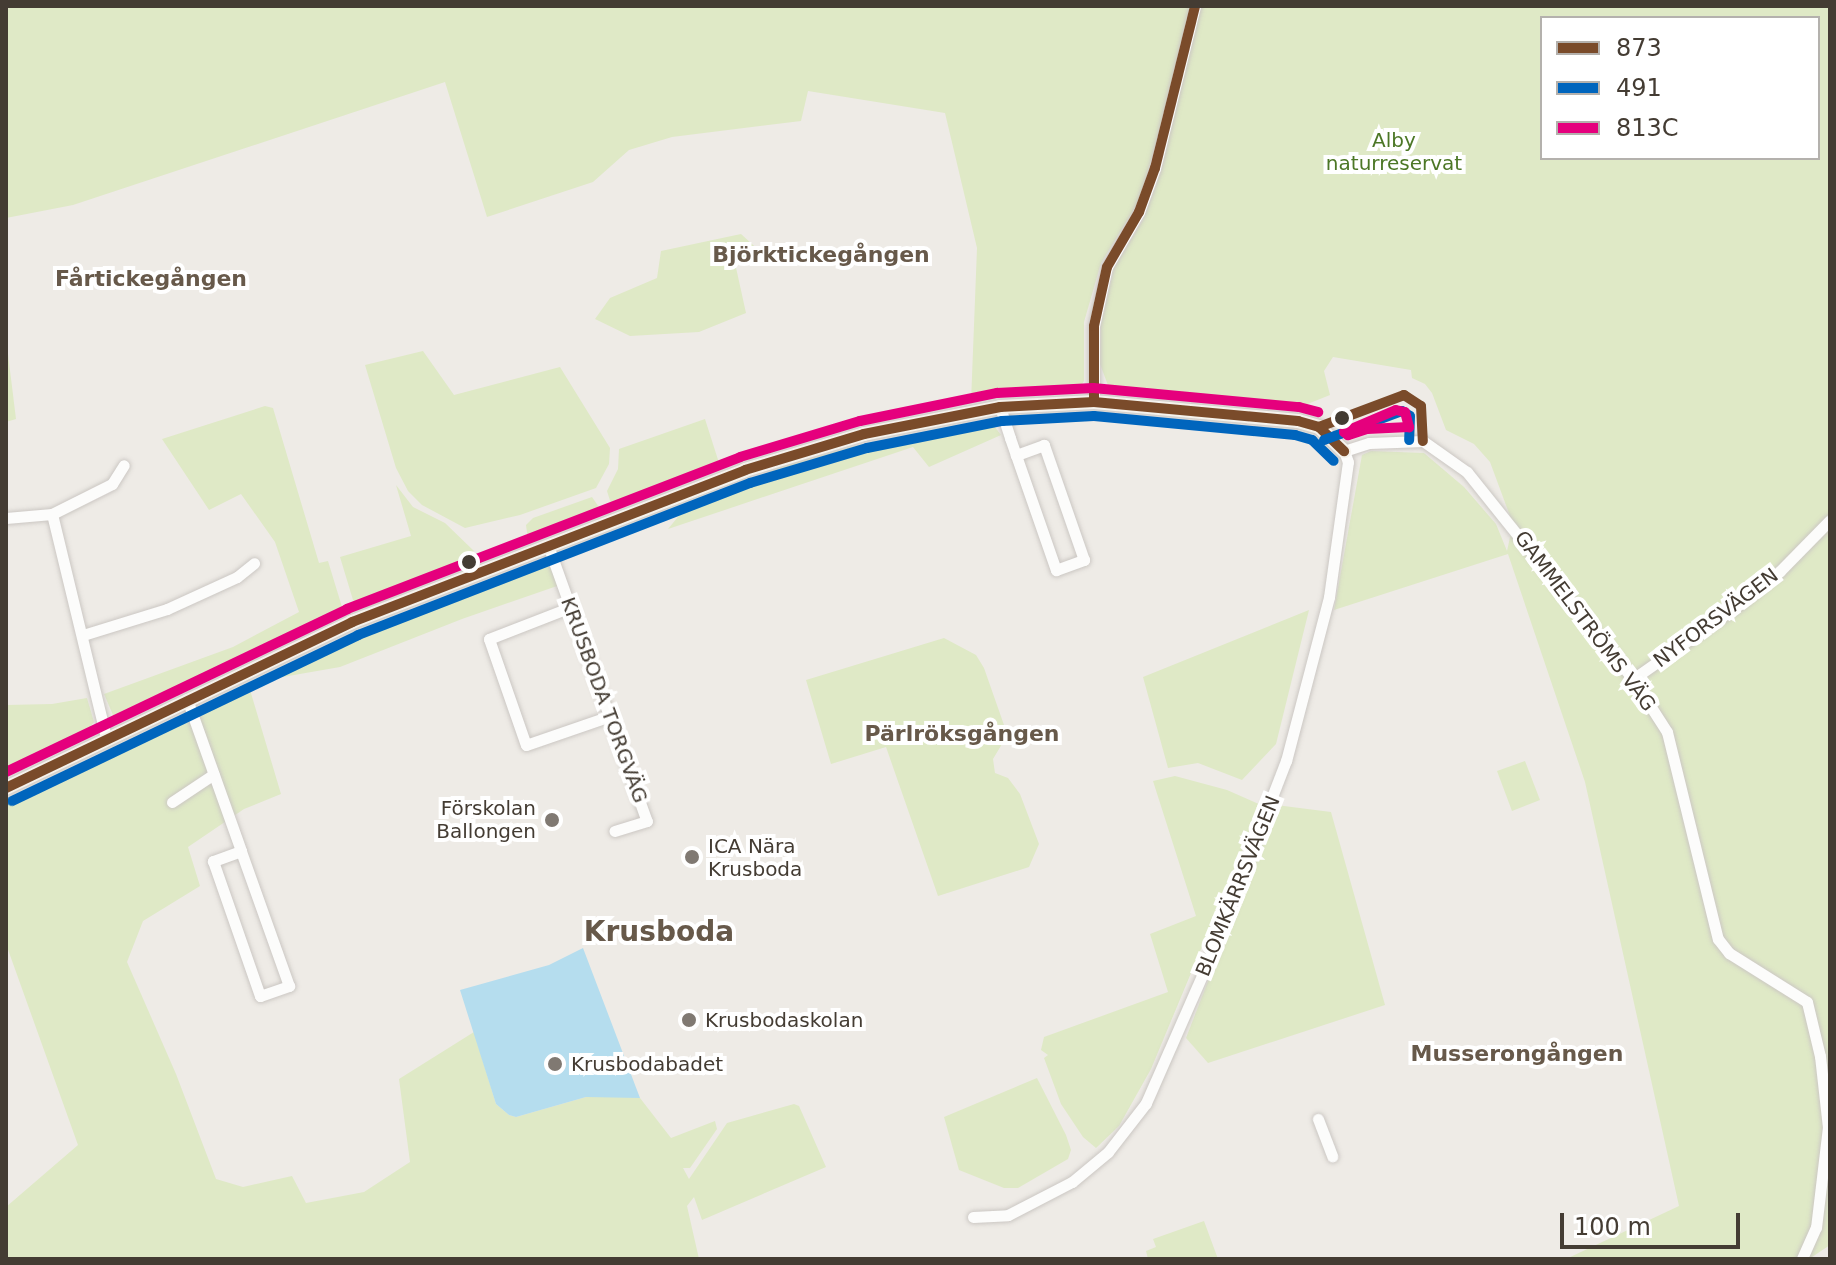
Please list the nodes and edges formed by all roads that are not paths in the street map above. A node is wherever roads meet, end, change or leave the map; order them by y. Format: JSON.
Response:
{"nodes":[{"id":1,"x":1195,"y":6,"type":"edge"},
{"id":2,"x":1094,"y":402,"type":"junction"},
{"id":3,"x":1000,"y":407,"type":"junction"},
{"id":4,"x":1344,"y":451,"type":"junction"},
{"id":5,"x":1016,"y":455,"type":"junction"},
{"id":6,"x":124,"y":465,"type":"dead end"},
{"id":7,"x":52,"y":514,"type":"junction"},
{"id":8,"x":6,"y":518,"type":"edge"},
{"id":9,"x":1830,"y":520,"type":"edge"},
{"id":10,"x":549,"y":548,"type":"junction"},
{"id":11,"x":254,"y":563,"type":"dead end"},
{"id":12,"x":571,"y":607,"type":"junction"},
{"id":13,"x":83,"y":635,"type":"junction"},
{"id":14,"x":1633,"y":679,"type":"junction"},
{"id":15,"x":187,"y":699,"type":"junction"},
{"id":16,"x":610,"y":716,"type":"junction"},
{"id":17,"x":106,"y":737,"type":"junction"},
{"id":18,"x":214,"y":774,"type":"junction"},
{"id":19,"x":6,"y":788,"type":"edge"},
{"id":20,"x":172,"y":802,"type":"dead end"},
{"id":21,"x":615,"y":831,"type":"dead end"},
{"id":22,"x":241,"y":851,"type":"junction"},
{"id":23,"x":1318,"y":1119,"type":"dead end"},
{"id":24,"x":1332,"y":1156,"type":"dead end"},
{"id":25,"x":973,"y":1217,"type":"dead end"},
{"id":26,"x":1802,"y":1259,"type":"edge"}],
"edges":[{"from":1,"to":2,"type":"street"},
{"from":2,"to":3,"type":"street"},
{"from":2,"to":4,"type":"street"},
{"from":3,"to":5,"type":"street"},
{"from":3,"to":10,"type":"street"},
{"from":4,"to":14,"type":"street","name":"GAMMELSTRÖMS VÄG"},
{"from":4,"to":25,"type":"street","name":"BLOMKÄRRSVÄGEN"},
{"from":5,"to":5,"type":"street"},
{"from":6,"to":7,"type":"street"},
{"from":7,"to":8,"type":"street"},
{"from":7,"to":13,"type":"street"},
{"from":9,"to":14,"type":"street","name":"NYFORSVÄGEN"},
{"from":10,"to":12,"type":"street","name":"KRUSBODA TORGVÄG"},
{"from":10,"to":15,"type":"street"},
{"from":11,"to":13,"type":"street"},
{"from":12,"to":16,"type":"street","name":"KRUSBODA TORGVÄG"},
{"from":12,"to":16,"type":"street"},
{"from":13,"to":17,"type":"street"},
{"from":14,"to":26,"type":"street","name":"GAMMELSTRÖMS VÄG"},
{"from":15,"to":17,"type":"street"},
{"from":15,"to":18,"type":"street"},
{"from":16,"to":21,"type":"street","name":"KRUSBODA TORGVÄG"},
{"from":17,"to":19,"type":"street"},
{"from":18,"to":20,"type":"street"},
{"from":18,"to":22,"type":"street"},
{"from":22,"to":22,"type":"street"},
{"from":23,"to":24,"type":"street"}]}
